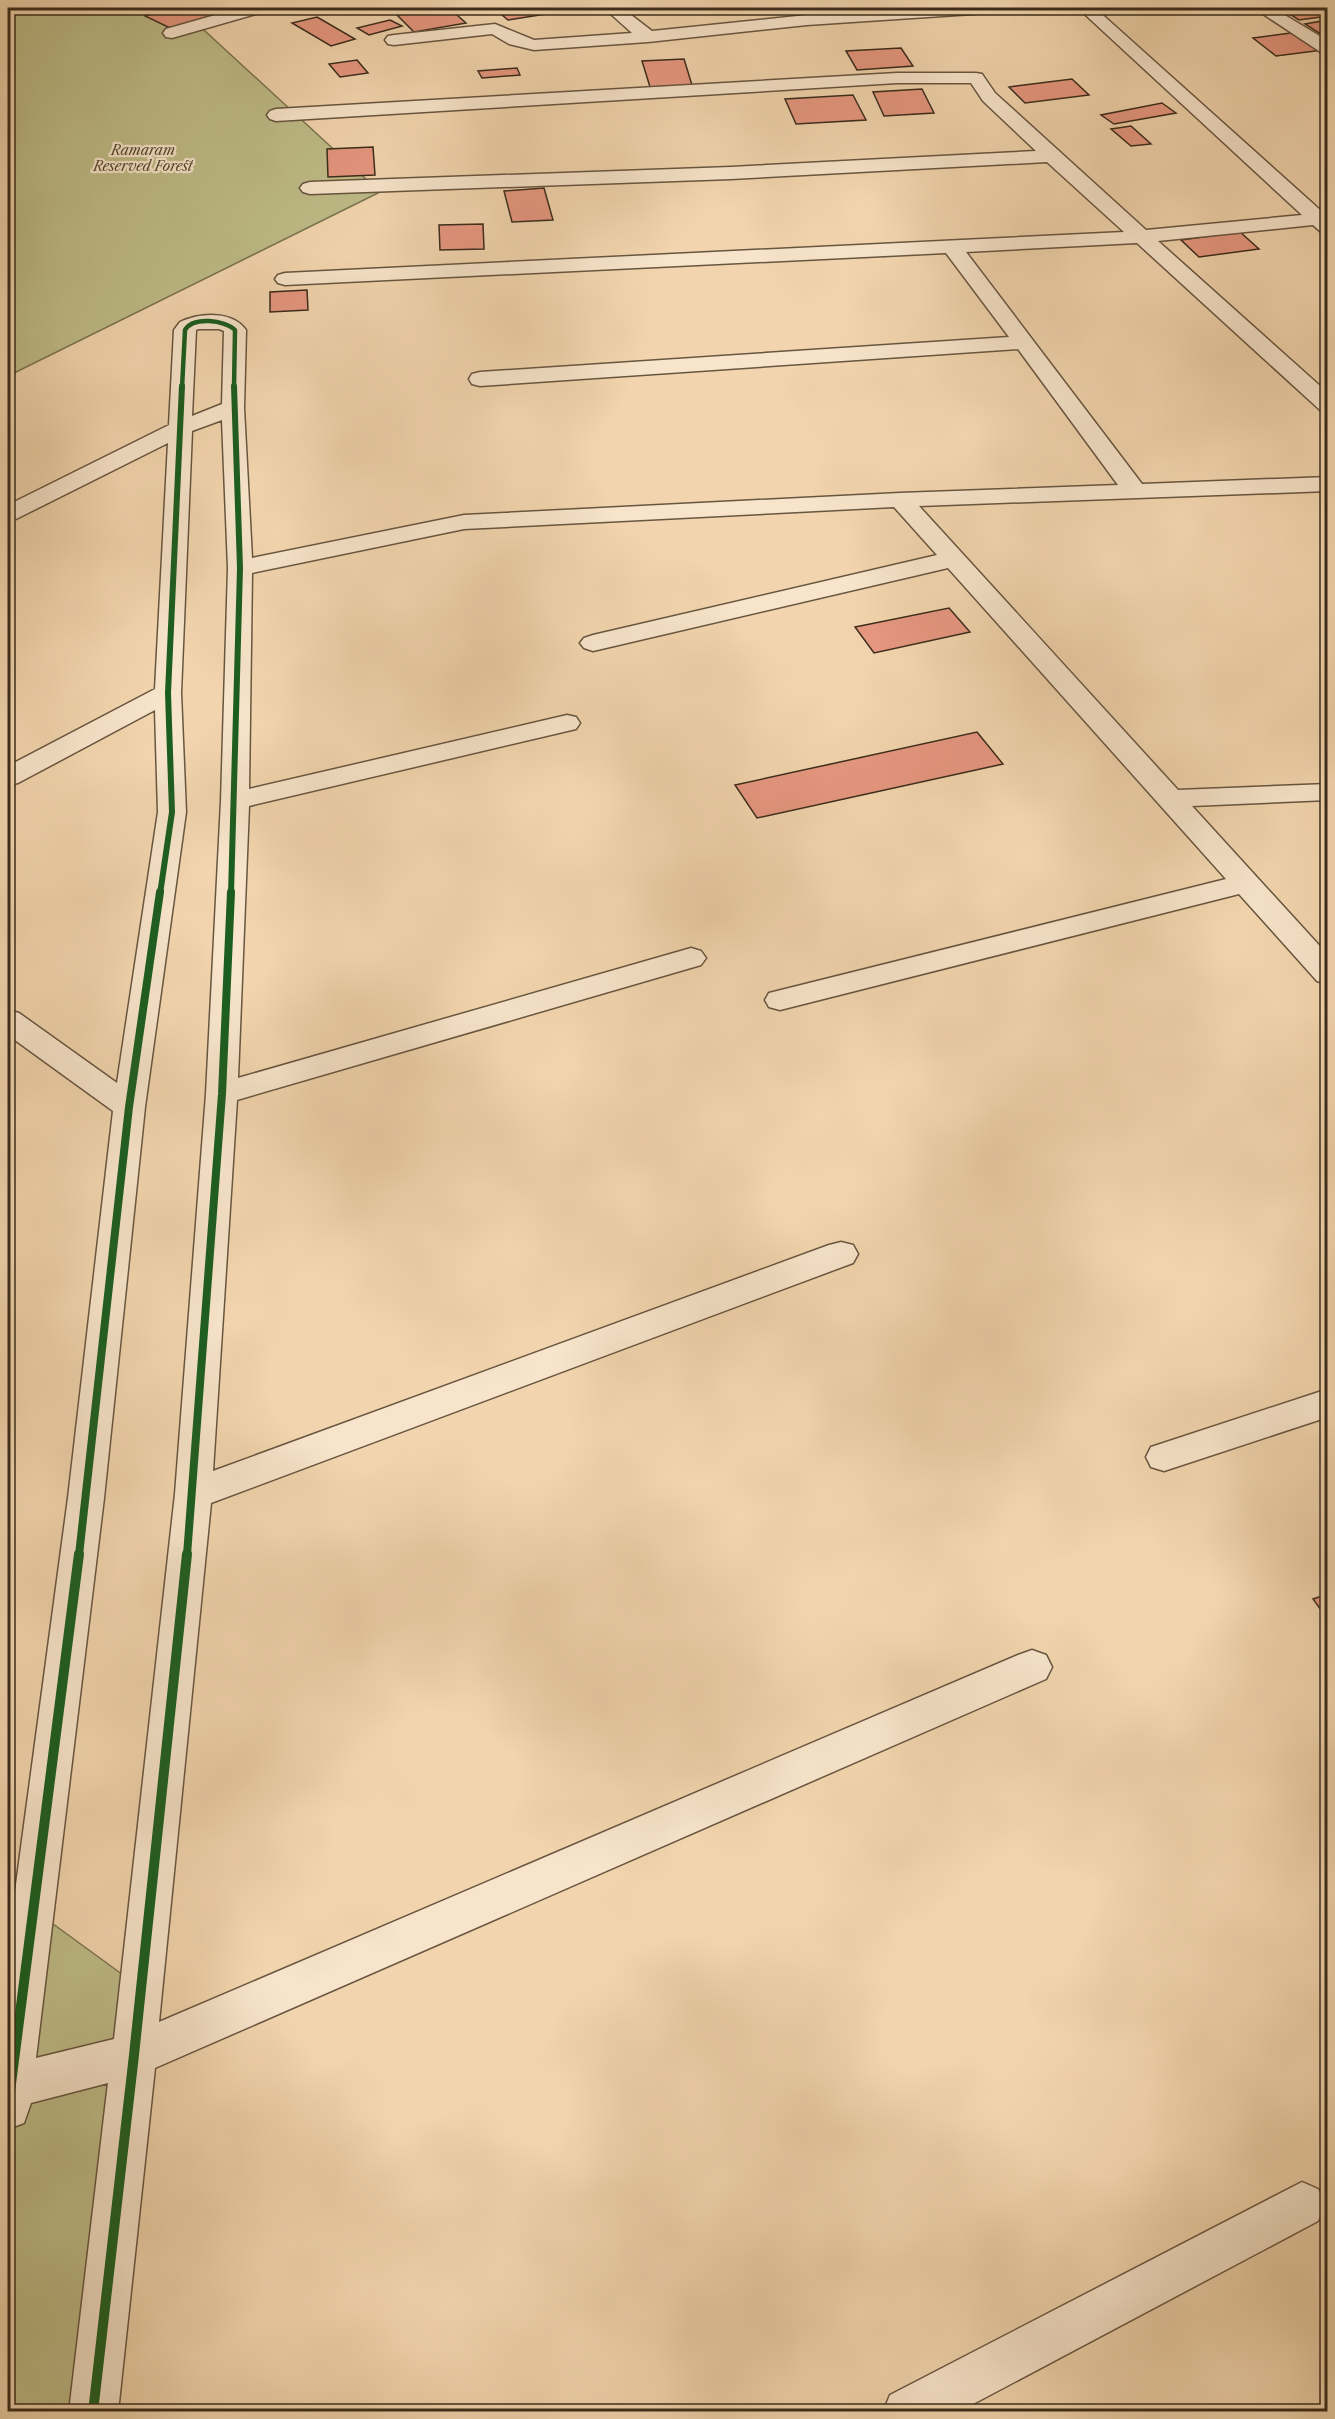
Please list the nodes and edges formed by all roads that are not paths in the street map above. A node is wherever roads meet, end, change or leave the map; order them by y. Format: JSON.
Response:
{"nodes":[{"id":1,"x":257,"y":8,"type":"edge"},
{"id":2,"x":612,"y":8,"type":"edge"},
{"id":3,"x":988,"y":8,"type":"edge"},
{"id":4,"x":1086,"y":8,"type":"edge"},
{"id":5,"x":1262,"y":8,"type":"edge"},
{"id":6,"x":477,"y":15,"type":"dead end"},
{"id":7,"x":495,"y":29,"type":"junction"},
{"id":8,"x":172,"y":33,"type":"dead end"},
{"id":9,"x":648,"y":38,"type":"junction"},
{"id":10,"x":394,"y":40,"type":"dead end"},
{"id":11,"x":1323,"y":42,"type":"edge"},
{"id":12,"x":276,"y":116,"type":"dead end"},
{"id":13,"x":1052,"y":156,"type":"junction"},
{"id":14,"x":310,"y":188,"type":"dead end"},
{"id":15,"x":1322,"y":224,"type":"edge"},
{"id":16,"x":1140,"y":237,"type":"junction"},
{"id":17,"x":951,"y":245,"type":"junction"},
{"id":18,"x":285,"y":279,"type":"dead end"},
{"id":19,"x":1024,"y":342,"type":"junction"},
{"id":20,"x":480,"y":379,"type":"dead end"},
{"id":21,"x":1328,"y":405,"type":"edge"},
{"id":22,"x":234,"y":408,"type":"junction"},
{"id":23,"x":180,"y":428,"type":"junction"},
{"id":24,"x":1328,"y":484,"type":"edge"},
{"id":25,"x":1135,"y":491,"type":"junction"},
{"id":26,"x":900,"y":500,"type":"junction"},
{"id":27,"x":8,"y":514,"type":"edge"},
{"id":28,"x":953,"y":559,"type":"junction"},
{"id":29,"x":240,"y":568,"type":"junction"},
{"id":30,"x":593,"y":643,"type":"dead end"},
{"id":31,"x":168,"y":693,"type":"junction"},
{"id":32,"x":567,"y":723,"type":"dead end"},
{"id":33,"x":8,"y":777,"type":"edge"},
{"id":34,"x":1328,"y":792,"type":"edge"},
{"id":35,"x":1170,"y":799,"type":"junction"},
{"id":36,"x":235,"y":801,"type":"junction"},
{"id":37,"x":1246,"y":883,"type":"junction"},
{"id":38,"x":691,"y":958,"type":"dead end"},
{"id":39,"x":1325,"y":969,"type":"edge"},
{"id":40,"x":780,"y":1000,"type":"dead end"},
{"id":41,"x":8,"y":1020,"type":"edge"},
{"id":42,"x":222,"y":1094,"type":"junction"},
{"id":43,"x":129,"y":1107,"type":"junction"},
{"id":44,"x":841,"y":1254,"type":"dead end"},
{"id":45,"x":1328,"y":1403,"type":"edge"},
{"id":46,"x":1164,"y":1457,"type":"dead end"},
{"id":47,"x":192,"y":1494,"type":"junction"},
{"id":48,"x":1032,"y":1667,"type":"dead end"},
{"id":49,"x":134,"y":2055,"type":"junction"},
{"id":50,"x":9,"y":2092,"type":"edge"},
{"id":51,"x":1302,"y":2205,"type":"dead end"},
{"id":52,"x":93,"y":2412,"type":"edge"},
{"id":53,"x":907,"y":2412,"type":"edge"}],
"edges":[{"from":1,"to":8,"type":"street"},
{"from":2,"to":9,"type":"street"},
{"from":3,"to":9,"type":"street"},
{"from":4,"to":15,"type":"street"},
{"from":5,"to":11,"type":"street"},
{"from":6,"to":7,"type":"street"},
{"from":7,"to":9,"type":"street"},
{"from":7,"to":10,"type":"street"},
{"from":12,"to":13,"type":"street"},
{"from":13,"to":14,"type":"street"},
{"from":13,"to":16,"type":"street"},
{"from":15,"to":16,"type":"street"},
{"from":16,"to":17,"type":"street"},
{"from":16,"to":21,"type":"street"},
{"from":17,"to":18,"type":"street"},
{"from":17,"to":19,"type":"street"},
{"from":19,"to":20,"type":"street"},
{"from":19,"to":25,"type":"street"},
{"from":22,"to":23,"type":"street"},
{"from":22,"to":23,"type":"street"},
{"from":22,"to":29,"type":"street"},
{"from":23,"to":27,"type":"street"},
{"from":23,"to":31,"type":"street"},
{"from":24,"to":25,"type":"street"},
{"from":25,"to":26,"type":"street"},
{"from":26,"to":28,"type":"street"},
{"from":26,"to":29,"type":"street"},
{"from":28,"to":30,"type":"street"},
{"from":28,"to":35,"type":"street"},
{"from":29,"to":36,"type":"street"},
{"from":31,"to":33,"type":"street"},
{"from":31,"to":43,"type":"street"},
{"from":32,"to":36,"type":"street"},
{"from":34,"to":35,"type":"street"},
{"from":35,"to":37,"type":"street"},
{"from":36,"to":42,"type":"street"},
{"from":37,"to":39,"type":"street"},
{"from":37,"to":40,"type":"street"},
{"from":38,"to":42,"type":"street"},
{"from":41,"to":43,"type":"street"},
{"from":42,"to":47,"type":"street"},
{"from":43,"to":50,"type":"street"},
{"from":44,"to":47,"type":"street"},
{"from":45,"to":46,"type":"street"},
{"from":47,"to":49,"type":"street"},
{"from":48,"to":49,"type":"street"},
{"from":49,"to":50,"type":"street"},
{"from":49,"to":52,"type":"street"},
{"from":51,"to":53,"type":"street"}]}
